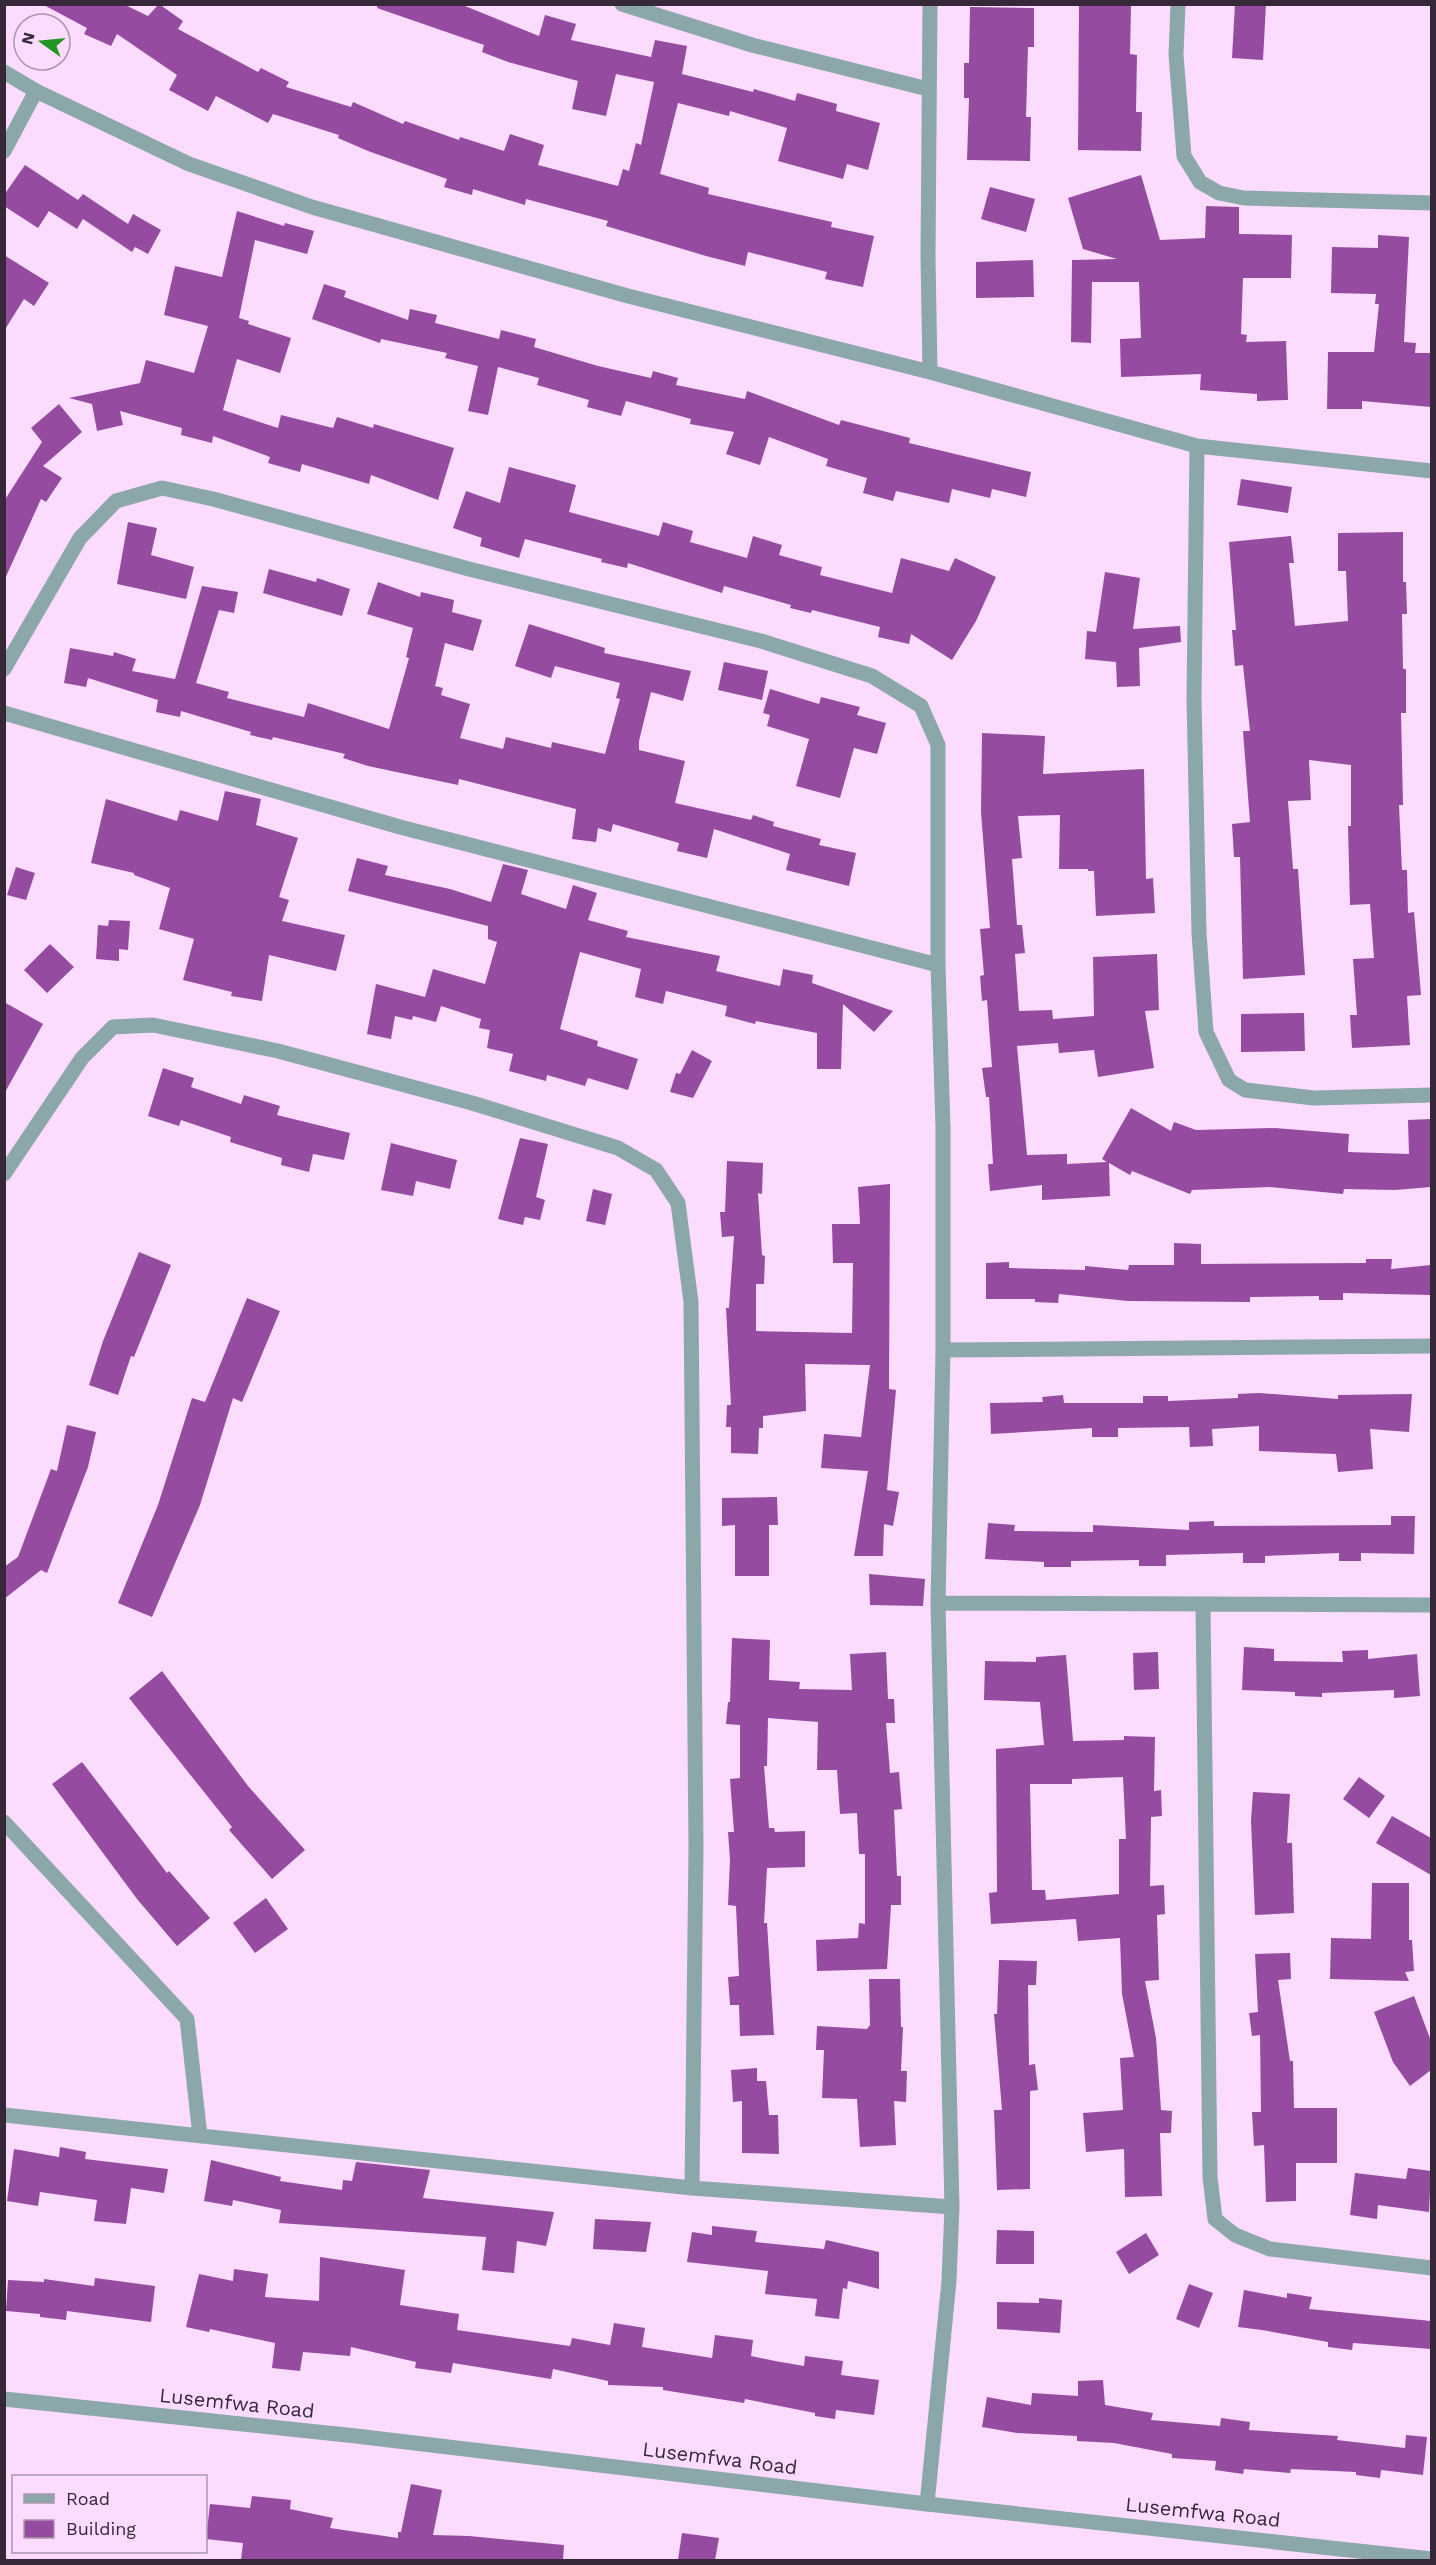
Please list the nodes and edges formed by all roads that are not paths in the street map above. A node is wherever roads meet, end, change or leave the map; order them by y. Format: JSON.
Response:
{"nodes":[{"id":1,"x":622,"y":4,"type":"edge"},
{"id":2,"x":930,"y":4,"type":"edge"},
{"id":3,"x":1178,"y":4,"type":"edge"},
{"id":4,"x":4,"y":72,"type":"edge"},
{"id":5,"x":928,"y":89,"type":"junction"},
{"id":6,"x":36,"y":91,"type":"junction"},
{"id":7,"x":4,"y":151,"type":"edge"},
{"id":8,"x":1431,"y":203,"type":"edge"},
{"id":9,"x":930,"y":372,"type":"junction"},
{"id":10,"x":1197,"y":446,"type":"junction"},
{"id":11,"x":1431,"y":471,"type":"edge"},
{"id":12,"x":4,"y":669,"type":"edge"},
{"id":13,"x":4,"y":713,"type":"edge"},
{"id":14,"x":938,"y":965,"type":"junction"},
{"id":15,"x":1431,"y":1095,"type":"edge"},
{"id":16,"x":4,"y":1174,"type":"edge"},
{"id":17,"x":1431,"y":1346,"type":"edge"},
{"id":18,"x":943,"y":1350,"type":"junction"},
{"id":19,"x":938,"y":1603,"type":"junction"},
{"id":20,"x":1203,"y":1605,"type":"junction"},
{"id":21,"x":1431,"y":1605,"type":"edge"},
{"id":22,"x":4,"y":1822,"type":"edge"},
{"id":23,"x":4,"y":2115,"type":"edge"},
{"id":24,"x":200,"y":2136,"type":"junction"},
{"id":25,"x":692,"y":2188,"type":"junction"},
{"id":26,"x":952,"y":2207,"type":"junction"},
{"id":27,"x":1431,"y":2268,"type":"edge"},
{"id":28,"x":4,"y":2399,"type":"edge"},
{"id":29,"x":927,"y":2504,"type":"junction"},
{"id":30,"x":1431,"y":2559,"type":"edge"}],
"edges":[{"from":1,"to":5,"type":"street"},
{"from":2,"to":5,"type":"street"},
{"from":3,"to":8,"type":"street"},
{"from":4,"to":6,"type":"street"},
{"from":5,"to":9,"type":"street"},
{"from":6,"to":7,"type":"street"},
{"from":6,"to":9,"type":"street"},
{"from":9,"to":10,"type":"street"},
{"from":10,"to":11,"type":"street"},
{"from":10,"to":15,"type":"street"},
{"from":12,"to":14,"type":"street"},
{"from":13,"to":14,"type":"street"},
{"from":14,"to":18,"type":"street"},
{"from":16,"to":25,"type":"street"},
{"from":17,"to":18,"type":"street"},
{"from":18,"to":19,"type":"street"},
{"from":19,"to":20,"type":"street"},
{"from":19,"to":26,"type":"street"},
{"from":20,"to":21,"type":"street"},
{"from":20,"to":27,"type":"street"},
{"from":22,"to":24,"type":"street"},
{"from":23,"to":24,"type":"street"},
{"from":24,"to":25,"type":"street"},
{"from":25,"to":26,"type":"street"},
{"from":26,"to":29,"type":"street"},
{"from":28,"to":29,"type":"street","name":"Lusemfwa Road"},
{"from":29,"to":30,"type":"street","name":"Lusemfwa Road"}]}
